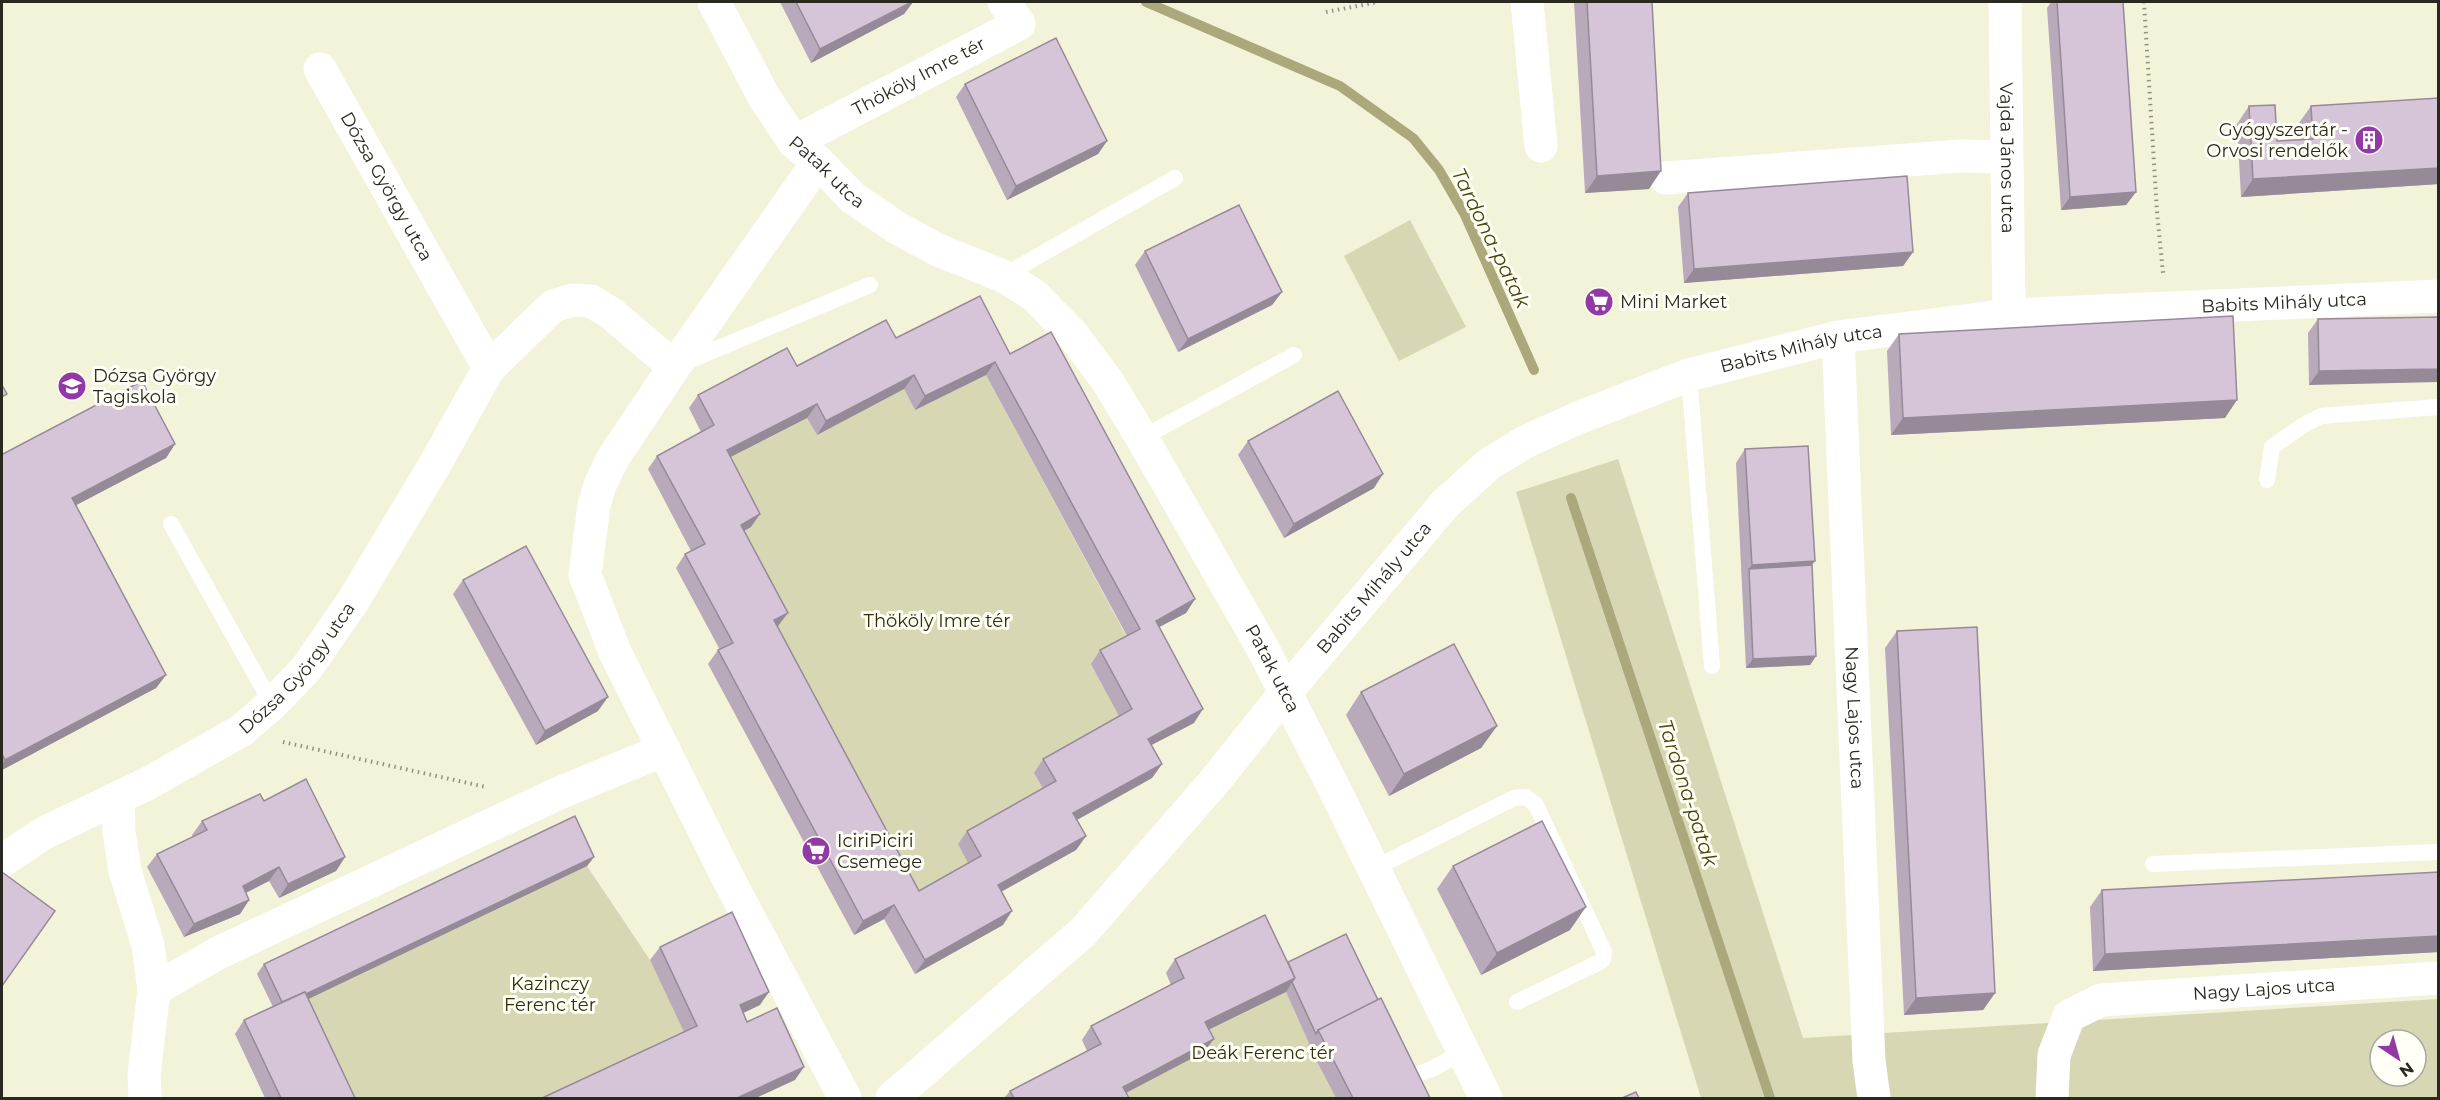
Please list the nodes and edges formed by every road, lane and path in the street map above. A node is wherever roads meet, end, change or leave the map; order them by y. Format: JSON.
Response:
{"nodes":[{"id":1,"x":714,"y":2,"type":"edge"},
{"id":2,"x":1004,"y":2,"type":"edge"},
{"id":3,"x":1378,"y":2,"type":"edge"},
{"id":4,"x":1527,"y":2,"type":"edge"},
{"id":5,"x":2005,"y":2,"type":"edge"},
{"id":6,"x":2144,"y":2,"type":"edge"},
{"id":7,"x":1326,"y":12,"type":"dead end"},
{"id":8,"x":320,"y":69,"type":"dead end"},
{"id":9,"x":1541,"y":146,"type":"dead end"},
{"id":10,"x":806,"y":152,"type":"junction"},
{"id":11,"x":2006,"y":157,"type":"junction"},
{"id":12,"x":1175,"y":178,"type":"dead end"},
{"id":13,"x":1666,"y":178,"type":"dead end"},
{"id":14,"x":1003,"y":276,"type":"junction"},
{"id":15,"x":870,"y":285,"type":"dead end"},
{"id":16,"x":2439,"y":296,"type":"edge"},
{"id":17,"x":2166,"y":306,"type":"junction"},
{"id":18,"x":2009,"y":315,"type":"junction"},
{"id":19,"x":1838,"y":337,"type":"junction"},
{"id":20,"x":1294,"y":355,"type":"dead end"},
{"id":21,"x":674,"y":367,"type":"junction"},
{"id":22,"x":489,"y":368,"type":"junction"},
{"id":23,"x":1689,"y":375,"type":"junction"},
{"id":24,"x":2439,"y":407,"type":"edge"},
{"id":25,"x":1142,"y":438,"type":"junction"},
{"id":26,"x":2267,"y":480,"type":"dead end"},
{"id":27,"x":171,"y":524,"type":"dead end"},
{"id":28,"x":1712,"y":666,"type":"dead end"},
{"id":29,"x":1285,"y":693,"type":"junction"},
{"id":30,"x":272,"y":704,"type":"junction"},
{"id":31,"x":242,"y":730,"type":"junction"},
{"id":32,"x":664,"y":750,"type":"junction"},
{"id":33,"x":487,"y":787,"type":"dead end"},
{"id":34,"x":118,"y":798,"type":"junction"},
{"id":35,"x":2439,"y":852,"type":"edge"},
{"id":36,"x":2,"y":861,"type":"edge"},
{"id":37,"x":2153,"y":864,"type":"dead end"},
{"id":38,"x":1373,"y":870,"type":"junction"},
{"id":39,"x":2439,"y":978,"type":"edge"},
{"id":40,"x":154,"y":990,"type":"junction"},
{"id":41,"x":1517,"y":1002,"type":"dead end"},
{"id":42,"x":1464,"y":1052,"type":"junction"},
{"id":43,"x":1409,"y":1077,"type":"edge"},
{"id":44,"x":145,"y":1098,"type":"edge"},
{"id":45,"x":846,"y":1098,"type":"edge"},
{"id":46,"x":892,"y":1098,"type":"edge"},
{"id":47,"x":1486,"y":1098,"type":"edge"},
{"id":48,"x":1874,"y":1098,"type":"edge"},
{"id":49,"x":2052,"y":1098,"type":"edge"}],
"edges":[{"from":1,"to":10,"type":"street","name":"Patak utca"},
{"from":2,"to":10,"type":"street","name":"Thököly Imre tér"},
{"from":3,"to":7,"type":"path"},
{"from":4,"to":9,"type":"street"},
{"from":5,"to":11,"type":"street","name":"Vajda János utca"},
{"from":6,"to":17,"type":"path"},
{"from":8,"to":22,"type":"street","name":"Dózsa György utca"},
{"from":10,"to":14,"type":"street","name":"Patak utca"},
{"from":10,"to":21,"type":"street","name":"Thököly Imre tér"},
{"from":11,"to":13,"type":"street"},
{"from":11,"to":18,"type":"street","name":"Vajda János utca"},
{"from":12,"to":14,"type":"lane"},
{"from":14,"to":25,"type":"street","name":"Patak utca"},
{"from":15,"to":21,"type":"lane"},
{"from":16,"to":17,"type":"street","name":"Babits Mihály utca"},
{"from":17,"to":18,"type":"street","name":"Babits Mihály utca"},
{"from":18,"to":19,"type":"street","name":"Babits Mihály utca"},
{"from":19,"to":23,"type":"street","name":"Babits Mihály utca"},
{"from":19,"to":48,"type":"street","name":"Nagy Lajos utca"},
{"from":20,"to":25,"type":"lane"},
{"from":21,"to":22,"type":"street","name":"Dózsa György utca"},
{"from":21,"to":32,"type":"street","name":"Thököly Imre tér"},
{"from":22,"to":30,"type":"street","name":"Dózsa György utca"},
{"from":23,"to":28,"type":"lane"},
{"from":23,"to":29,"type":"street","name":"Babits Mihály utca"},
{"from":24,"to":26,"type":"lane"},
{"from":25,"to":29,"type":"street","name":"Patak utca"},
{"from":27,"to":30,"type":"lane"},
{"from":29,"to":38,"type":"street","name":"Patak utca"},
{"from":29,"to":46,"type":"street"},
{"from":30,"to":31,"type":"street","name":"Dózsa György utca"},
{"from":31,"to":33,"type":"path"},
{"from":31,"to":34,"type":"street","name":"Dózsa György utca"},
{"from":32,"to":40,"type":"street"},
{"from":32,"to":45,"type":"street","name":"Thököly Imre tér"},
{"from":34,"to":36,"type":"street","name":"Dózsa György utca"},
{"from":34,"to":40,"type":"street"},
{"from":35,"to":37,"type":"lane"},
{"from":38,"to":41,"type":"lane"},
{"from":38,"to":42,"type":"street","name":"Patak utca"},
{"from":39,"to":49,"type":"street","name":"Nagy Lajos utca"},
{"from":40,"to":44,"type":"street"},
{"from":42,"to":43,"type":"lane"},
{"from":42,"to":47,"type":"street","name":"Patak utca"}]}
